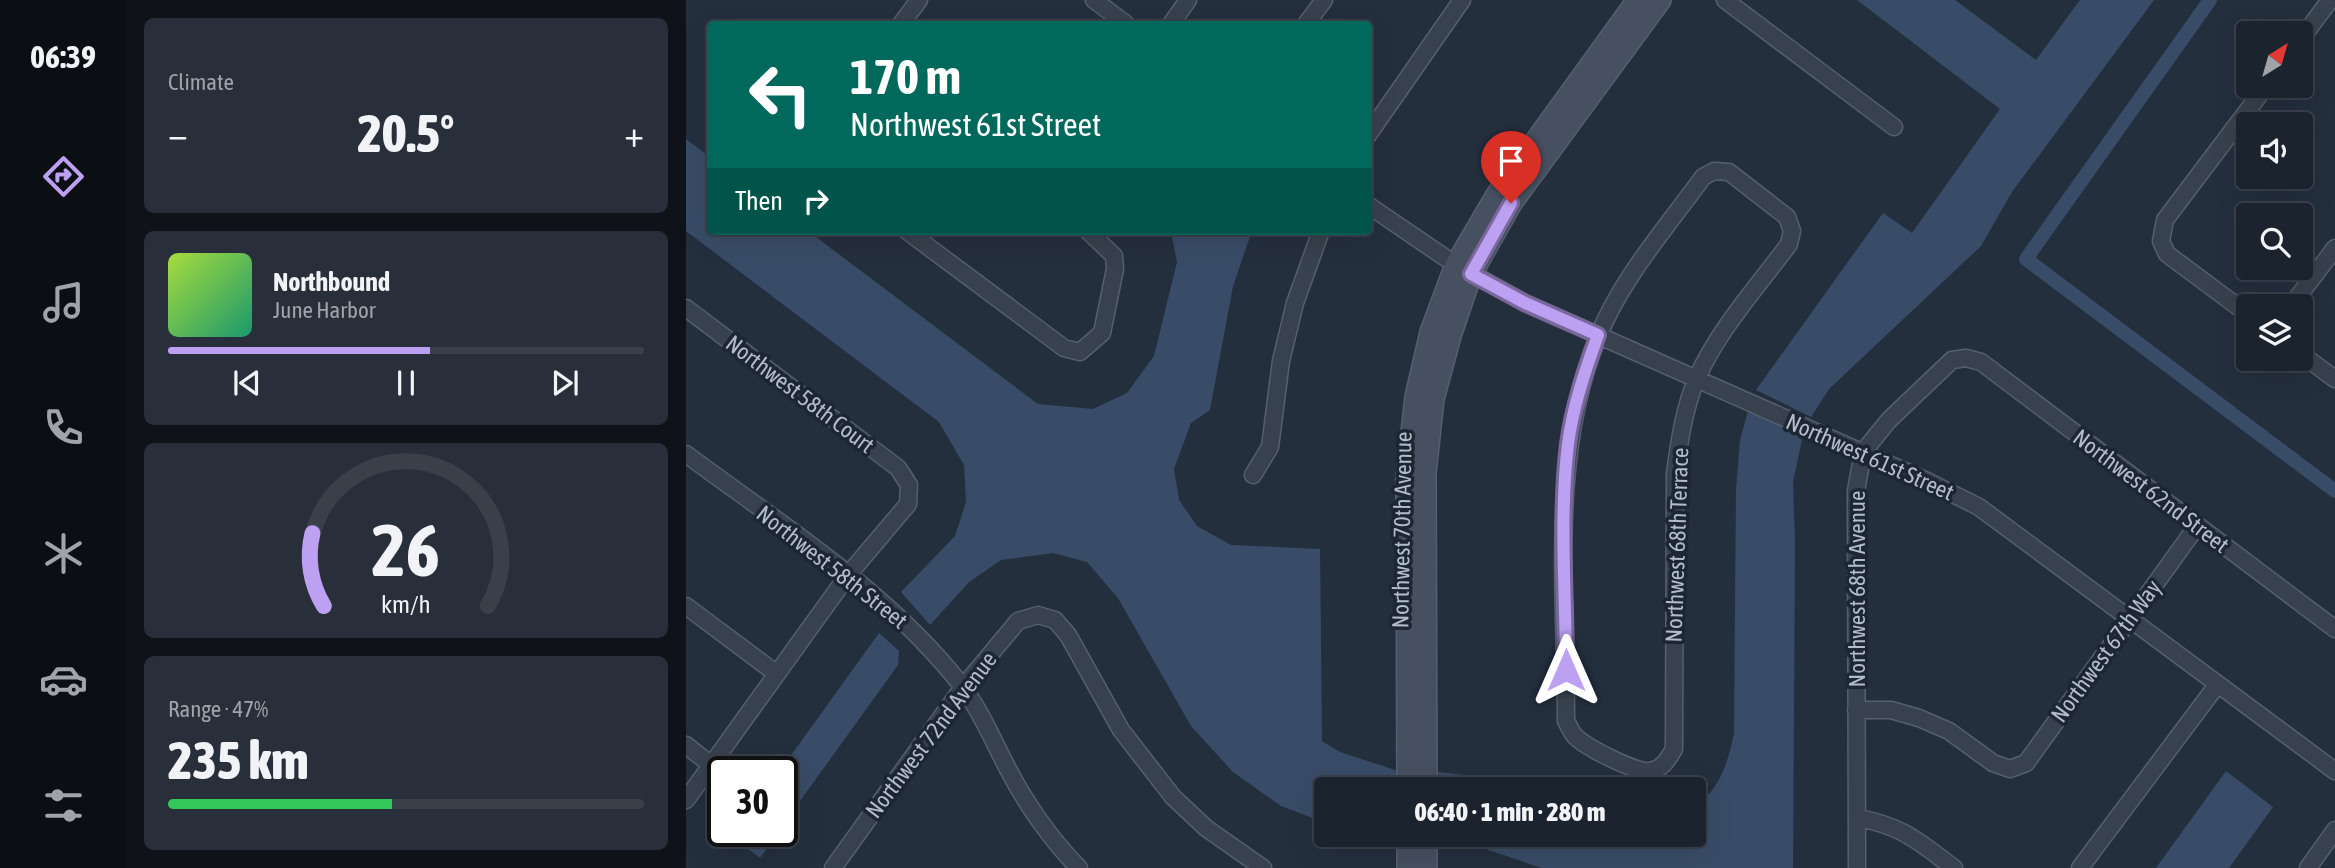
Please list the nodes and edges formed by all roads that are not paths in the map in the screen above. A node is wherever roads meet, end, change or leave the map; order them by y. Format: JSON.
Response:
{"nodes":[{"id":1,"x":919,"y":0,"type":"edge"},
{"id":2,"x":1094,"y":0,"type":"edge"},
{"id":3,"x":1188,"y":0,"type":"edge"},
{"id":4,"x":1324,"y":0,"type":"edge"},
{"id":5,"x":1462,"y":0,"type":"edge"},
{"id":6,"x":1638,"y":0,"type":"edge"},
{"id":7,"x":1660,"y":0,"type":"edge"},
{"id":8,"x":1725,"y":0,"type":"edge"},
{"id":9,"x":2330,"y":0,"type":"edge"},
{"id":10,"x":903,"y":21,"type":"edge"},
{"id":11,"x":1122,"y":21,"type":"edge"},
{"id":12,"x":1173,"y":21,"type":"edge"},
{"id":13,"x":1308,"y":21,"type":"edge"},
{"id":14,"x":2314,"y":22,"type":"edge"},
{"id":15,"x":2257,"y":98,"type":"edge"},
{"id":16,"x":1894,"y":127,"type":"dead end"},
{"id":17,"x":1372,"y":129,"type":"edge"},
{"id":18,"x":1372,"y":208,"type":"edge"},
{"id":19,"x":912,"y":235,"type":"edge"},
{"id":20,"x":1093,"y":235,"type":"edge"},
{"id":21,"x":1320,"y":235,"type":"edge"},
{"id":22,"x":2335,"y":248,"type":"edge"},
{"id":23,"x":1464,"y":269,"type":"junction"},
{"id":24,"x":2300,"y":294,"type":"edge"},
{"id":25,"x":2236,"y":304,"type":"edge"},
{"id":26,"x":686,"y":308,"type":"edge"},
{"id":27,"x":1598,"y":335,"type":"junction"},
{"id":28,"x":1966,"y":358,"type":"joint"},
{"id":29,"x":2313,"y":363,"type":"edge"},
{"id":30,"x":1696,"y":379,"type":"junction"},
{"id":31,"x":2335,"y":379,"type":"edge"},
{"id":32,"x":1863,"y":452,"type":"junction"},
{"id":33,"x":686,"y":454,"type":"edge"},
{"id":34,"x":1253,"y":475,"type":"dead end"},
{"id":35,"x":2197,"y":526,"type":"junction"},
{"id":36,"x":848,"y":575,"type":"junction"},
{"id":37,"x":686,"y":606,"type":"edge"},
{"id":38,"x":2129,"y":618,"type":"junction"},
{"id":39,"x":2335,"y":629,"type":"edge"},
{"id":40,"x":777,"y":674,"type":"junction"},
{"id":41,"x":2217,"y":685,"type":"junction"},
{"id":42,"x":963,"y":687,"type":"junction"},
{"id":43,"x":1856,"y":710,"type":"junction"},
{"id":44,"x":686,"y":746,"type":"edge"},
{"id":45,"x":718,"y":756,"type":"edge"},
{"id":46,"x":707,"y":762,"type":"edge"},
{"id":47,"x":707,"y":771,"type":"edge"},
{"id":48,"x":2335,"y":771,"type":"edge"},
{"id":49,"x":1408,"y":777,"type":"edge"},
{"id":50,"x":1426,"y":777,"type":"edge"},
{"id":51,"x":686,"y":800,"type":"edge"},
{"id":52,"x":1858,"y":818,"type":"junction"},
{"id":53,"x":2335,"y":830,"type":"edge"},
{"id":54,"x":1408,"y":847,"type":"edge"},
{"id":55,"x":1426,"y":847,"type":"edge"},
{"id":56,"x":841,"y":865,"type":"edge"},
{"id":57,"x":1079,"y":868,"type":"edge"},
{"id":58,"x":1263,"y":868,"type":"edge"},
{"id":59,"x":1408,"y":868,"type":"edge"},
{"id":60,"x":1426,"y":868,"type":"edge"},
{"id":61,"x":1857,"y":868,"type":"edge"},
{"id":62,"x":1954,"y":868,"type":"edge"},
{"id":63,"x":2080,"y":868,"type":"edge"},
{"id":64,"x":2308,"y":868,"type":"edge"}],
"edges":[{"from":1,"to":10,"type":"street"},
{"from":2,"to":11,"type":"street"},
{"from":3,"to":12,"type":"street"},
{"from":4,"to":13,"type":"street"},
{"from":5,"to":17,"type":"street"},
{"from":6,"to":23,"type":"street","name":"Northwest 70th Avenue"},
{"from":7,"to":23,"type":"street","name":"Northwest 70th Avenue"},
{"from":8,"to":16,"type":"street"},
{"from":9,"to":14,"type":"street"},
{"from":15,"to":25,"type":"street"},
{"from":18,"to":23,"type":"street","name":"Northwest 61st Street"},
{"from":19,"to":20,"type":"street"},
{"from":21,"to":34,"type":"street"},
{"from":22,"to":24,"type":"street"},
{"from":23,"to":27,"type":"street","name":"Northwest 61st Street"},
{"from":23,"to":49,"type":"street","name":"Northwest 70th Avenue"},
{"from":23,"to":50,"type":"street","name":"Northwest 70th Avenue"},
{"from":26,"to":36,"type":"street","name":"Northwest 58th Court"},
{"from":27,"to":30,"type":"street","name":"Northwest 61st Street"},
{"from":27,"to":30,"type":"street","name":"Northwest 68th Terrace"},
{"from":27,"to":30,"type":"street","name":"Northwest 68th Terrace"},
{"from":28,"to":32,"type":"street","name":"Northwest 68th Avenue"},
{"from":28,"to":35,"type":"street","name":"Northwest 62nd Street"},
{"from":29,"to":31,"type":"street"},
{"from":30,"to":32,"type":"street","name":"Northwest 61st Street"},
{"from":32,"to":38,"type":"street","name":"Northwest 61st Street"},
{"from":32,"to":43,"type":"street","name":"Northwest 68th Avenue"},
{"from":33,"to":36,"type":"street","name":"Northwest 58th Street"},
{"from":35,"to":38,"type":"street","name":"Northwest 67th Way"},
{"from":35,"to":39,"type":"street","name":"Northwest 62nd Street"},
{"from":36,"to":40,"type":"street"},
{"from":36,"to":42,"type":"street","name":"Northwest 58th Street"},
{"from":37,"to":40,"type":"street"},
{"from":38,"to":41,"type":"street","name":"Northwest 61st Street"},
{"from":38,"to":43,"type":"street","name":"Northwest 67th Way"},
{"from":40,"to":45,"type":"street"},
{"from":41,"to":48,"type":"street","name":"Northwest 61st Street"},
{"from":41,"to":63,"type":"street"},
{"from":42,"to":56,"type":"street","name":"Northwest 72nd Avenue"},
{"from":42,"to":57,"type":"street","name":"Northwest 58th Street"},
{"from":42,"to":58,"type":"street","name":"Northwest 72nd Avenue"},
{"from":43,"to":52,"type":"street","name":"Northwest 68th Avenue"},
{"from":44,"to":46,"type":"street"},
{"from":47,"to":51,"type":"street"},
{"from":52,"to":61,"type":"street","name":"Northwest 68th Avenue"},
{"from":52,"to":62,"type":"street"},
{"from":53,"to":64,"type":"street"},
{"from":54,"to":59,"type":"street"},
{"from":55,"to":60,"type":"street"}]}
